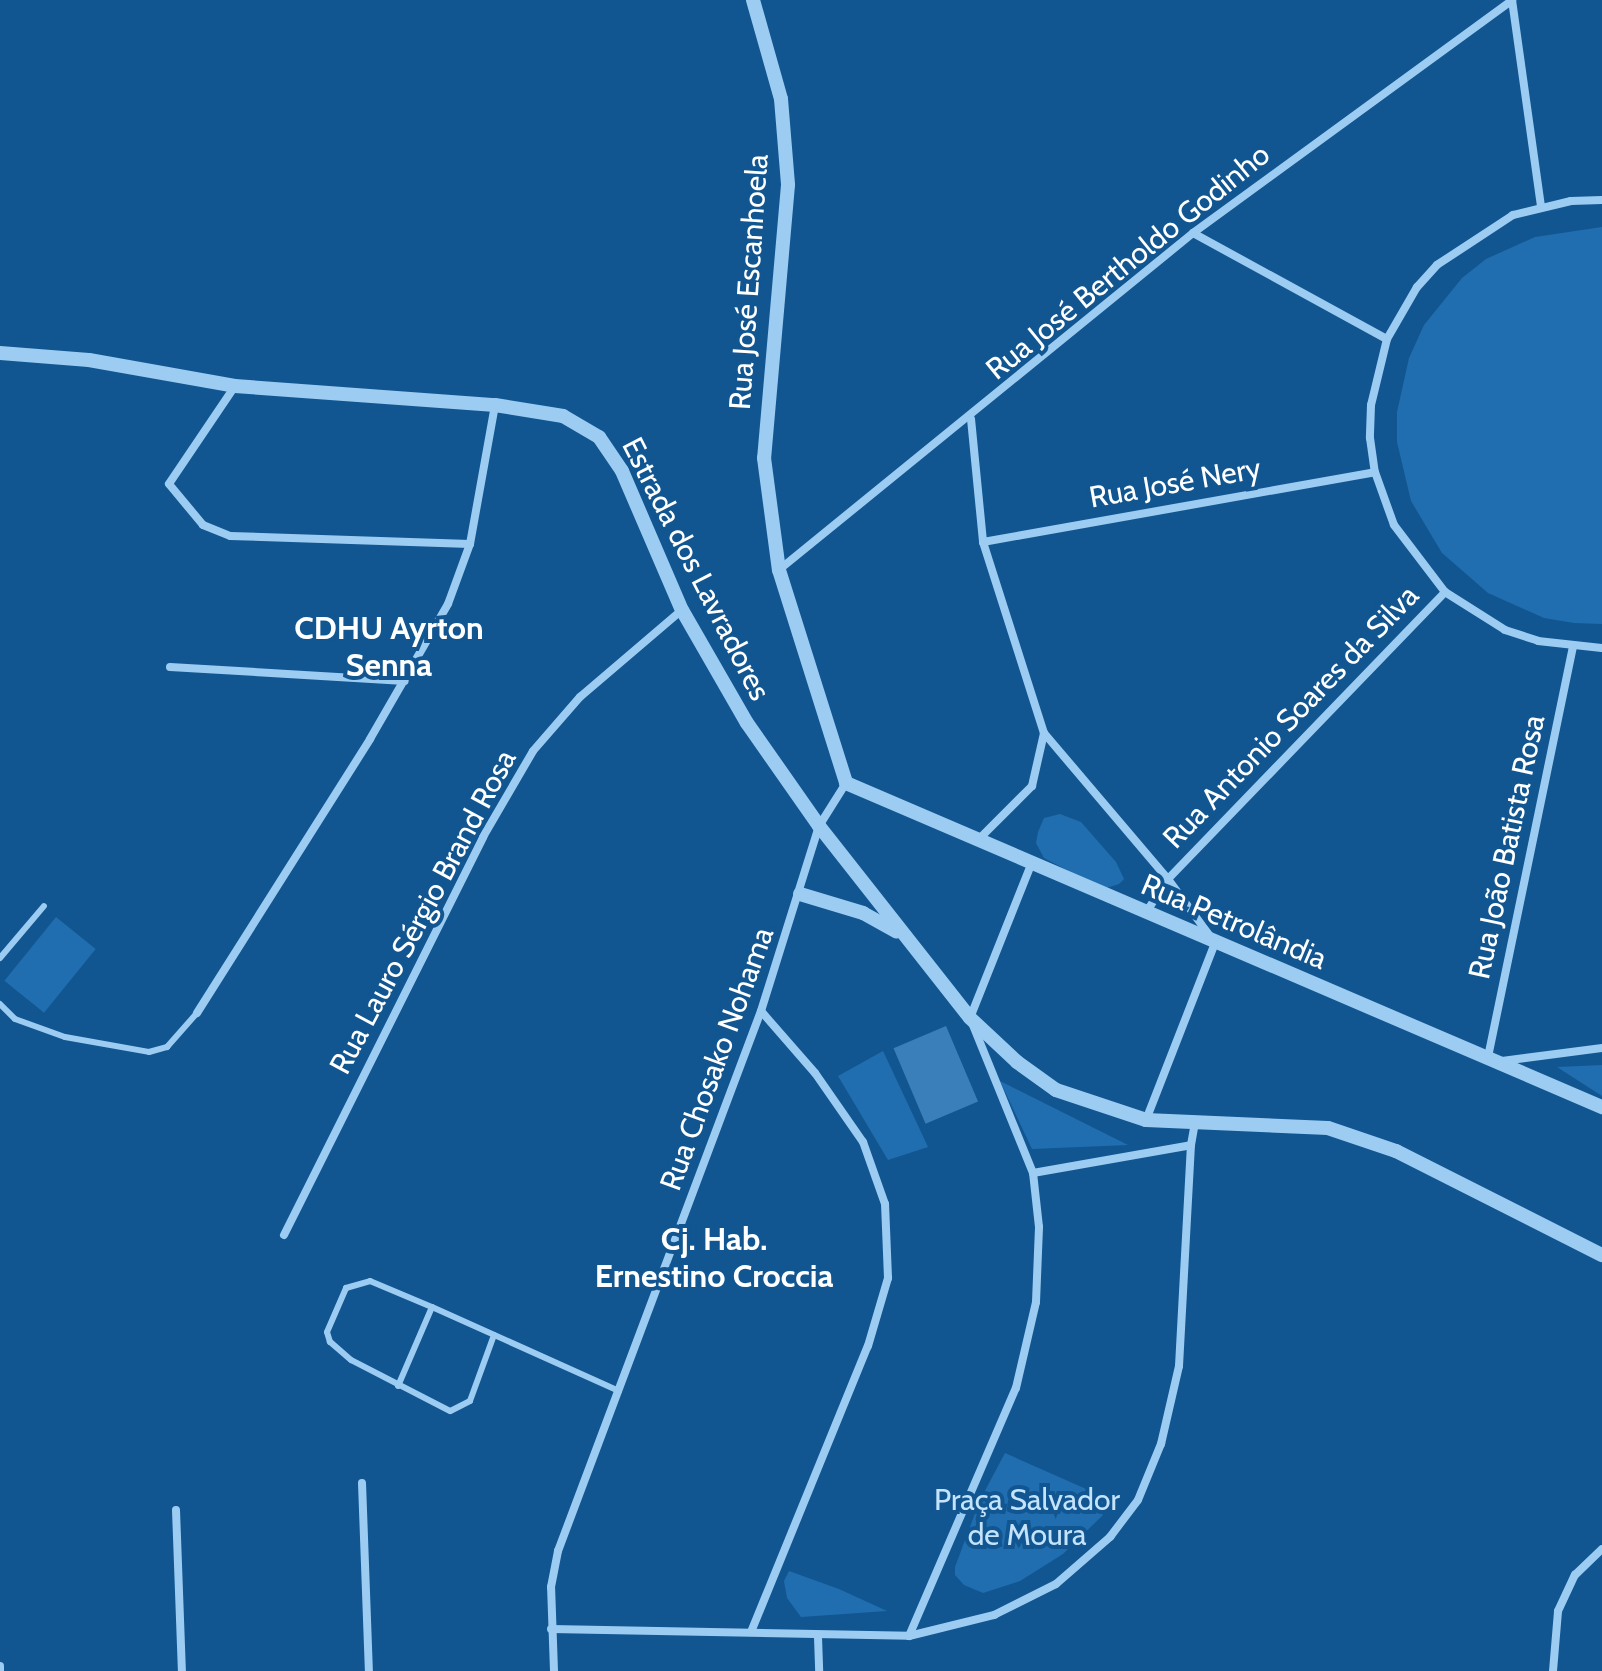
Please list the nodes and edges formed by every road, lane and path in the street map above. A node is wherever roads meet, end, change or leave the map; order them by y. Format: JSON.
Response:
{"nodes":[{"id":1,"x":753,"y":0,"type":"edge"},
{"id":2,"x":1512,"y":0,"type":"edge"},
{"id":3,"x":1602,"y":200,"type":"edge"},
{"id":4,"x":1541,"y":206,"type":"junction"},
{"id":5,"x":1193,"y":233,"type":"junction"},
{"id":6,"x":1387,"y":339,"type":"junction"},
{"id":7,"x":0,"y":353,"type":"edge"},
{"id":8,"x":235,"y":386,"type":"junction"},
{"id":9,"x":495,"y":405,"type":"junction"},
{"id":10,"x":971,"y":419,"type":"junction"},
{"id":11,"x":1375,"y":472,"type":"junction"},
{"id":12,"x":983,"y":542,"type":"junction"},
{"id":13,"x":470,"y":544,"type":"junction"},
{"id":14,"x":779,"y":570,"type":"junction"},
{"id":15,"x":1445,"y":592,"type":"junction"},
{"id":16,"x":682,"y":610,"type":"junction"},
{"id":17,"x":1573,"y":648,"type":"junction"},
{"id":18,"x":1602,"y":648,"type":"edge"},
{"id":19,"x":170,"y":667,"type":"dead end"},
{"id":20,"x":405,"y":681,"type":"junction"},
{"id":21,"x":1044,"y":733,"type":"junction"},
{"id":22,"x":846,"y":783,"type":"junction"},
{"id":23,"x":819,"y":826,"type":"junction"},
{"id":24,"x":979,"y":839,"type":"junction"},
{"id":25,"x":1032,"y":862,"type":"junction"},
{"id":26,"x":1168,"y":879,"type":"junction"},
{"id":27,"x":800,"y":894,"type":"junction"},
{"id":28,"x":44,"y":906,"type":"dead end"},
{"id":29,"x":1144,"y":914,"type":"junction"},
{"id":30,"x":902,"y":934,"type":"junction"},
{"id":31,"x":1215,"y":943,"type":"junction"},
{"id":32,"x":0,"y":958,"type":"edge"},
{"id":33,"x":0,"y":1004,"type":"edge"},
{"id":34,"x":761,"y":1011,"type":"junction"},
{"id":35,"x":197,"y":1013,"type":"joint"},
{"id":36,"x":970,"y":1018,"type":"junction"},
{"id":37,"x":1602,"y":1048,"type":"edge"},
{"id":38,"x":1495,"y":1059,"type":"junction"},
{"id":39,"x":1602,"y":1107,"type":"edge"},
{"id":40,"x":1146,"y":1120,"type":"junction"},
{"id":41,"x":1195,"y":1123,"type":"junction"},
{"id":42,"x":1191,"y":1145,"type":"junction"},
{"id":43,"x":1033,"y":1173,"type":"junction"},
{"id":44,"x":284,"y":1235,"type":"dead end"},
{"id":45,"x":1602,"y":1255,"type":"edge"},
{"id":46,"x":432,"y":1307,"type":"junction"},
{"id":47,"x":494,"y":1335,"type":"junction"},
{"id":48,"x":398,"y":1386,"type":"junction"},
{"id":49,"x":619,"y":1391,"type":"junction"},
{"id":50,"x":362,"y":1483,"type":"dead end"},
{"id":51,"x":176,"y":1510,"type":"dead end"},
{"id":52,"x":1602,"y":1549,"type":"edge"},
{"id":53,"x":551,"y":1629,"type":"junction"},
{"id":54,"x":751,"y":1632,"type":"junction"},
{"id":55,"x":909,"y":1636,"type":"junction"},
{"id":56,"x":818,"y":1637,"type":"junction"},
{"id":57,"x":182,"y":1671,"type":"edge"},
{"id":58,"x":369,"y":1671,"type":"edge"},
{"id":59,"x":554,"y":1671,"type":"edge"},
{"id":60,"x":819,"y":1671,"type":"edge"},
{"id":61,"x":1553,"y":1671,"type":"edge"}],
"edges":[{"from":1,"to":14,"type":"street","name":"Rua José Escanhoela"},
{"from":2,"to":4,"type":"street"},
{"from":2,"to":5,"type":"street","name":"Rua José Bertholdo Godinho"},
{"from":3,"to":4,"type":"street"},
{"from":4,"to":6,"type":"street"},
{"from":5,"to":6,"type":"street"},
{"from":5,"to":10,"type":"street","name":"Rua José Bertholdo Godinho"},
{"from":6,"to":11,"type":"street"},
{"from":7,"to":8,"type":"street","name":"Estrada dos Lavradores"},
{"from":8,"to":9,"type":"street","name":"Estrada dos Lavradores"},
{"from":8,"to":13,"type":"street"},
{"from":9,"to":13,"type":"street"},
{"from":9,"to":16,"type":"street","name":"Estrada dos Lavradores"},
{"from":10,"to":12,"type":"street"},
{"from":10,"to":14,"type":"street","name":"Rua José Bertholdo Godinho"},
{"from":11,"to":12,"type":"street","name":"Rua José Nery"},
{"from":11,"to":15,"type":"street"},
{"from":12,"to":21,"type":"street"},
{"from":13,"to":20,"type":"street"},
{"from":14,"to":22,"type":"street","name":"Rua José Escanhoela"},
{"from":15,"to":17,"type":"street"},
{"from":15,"to":26,"type":"street","name":"Rua Antonio Soares da Silva"},
{"from":16,"to":23,"type":"street","name":"Estrada dos Lavradores"},
{"from":16,"to":44,"type":"street","name":"Rua Lauro Sérgio Brand Rosa"},
{"from":17,"to":18,"type":"street"},
{"from":17,"to":38,"type":"street","name":"Rua João Batista Rosa"},
{"from":19,"to":20,"type":"street"},
{"from":20,"to":35,"type":"street"},
{"from":21,"to":24,"type":"street"},
{"from":21,"to":26,"type":"street"},
{"from":22,"to":23,"type":"street","name":"Rua Chosako Nohama"},
{"from":22,"to":24,"type":"street","name":"Rua Petrolândia"},
{"from":23,"to":27,"type":"street","name":"Rua Chosako Nohama"},
{"from":23,"to":30,"type":"street","name":"Estrada dos Lavradores"},
{"from":24,"to":25,"type":"street","name":"Rua Petrolândia"},
{"from":25,"to":29,"type":"street","name":"Rua Petrolândia"},
{"from":25,"to":36,"type":"street"},
{"from":26,"to":29,"type":"street","name":"Rua Antonio Soares da Silva"},
{"from":26,"to":31,"type":"street"},
{"from":27,"to":30,"type":"street"},
{"from":27,"to":34,"type":"street","name":"Rua Chosako Nohama"},
{"from":28,"to":32,"type":"lane"},
{"from":29,"to":31,"type":"street","name":"Rua Petrolândia"},
{"from":30,"to":36,"type":"street","name":"Estrada dos Lavradores"},
{"from":31,"to":38,"type":"street","name":"Rua Petrolândia"},
{"from":31,"to":40,"type":"street"},
{"from":33,"to":35,"type":"lane"},
{"from":34,"to":49,"type":"street","name":"Rua Chosako Nohama"},
{"from":34,"to":54,"type":"street"},
{"from":36,"to":40,"type":"street","name":"Estrada dos Lavradores"},
{"from":36,"to":43,"type":"street"},
{"from":37,"to":38,"type":"street"},
{"from":38,"to":39,"type":"street","name":"Rua Petrolândia"},
{"from":40,"to":41,"type":"street","name":"Estrada dos Lavradores"},
{"from":41,"to":42,"type":"street"},
{"from":41,"to":45,"type":"street","name":"Estrada dos Lavradores"},
{"from":42,"to":43,"type":"street"},
{"from":42,"to":55,"type":"street"},
{"from":43,"to":55,"type":"street"},
{"from":46,"to":47,"type":"lane"},
{"from":46,"to":48,"type":"lane"},
{"from":46,"to":48,"type":"lane"},
{"from":47,"to":48,"type":"lane"},
{"from":47,"to":49,"type":"lane"},
{"from":49,"to":53,"type":"street","name":"Rua Chosako Nohama"},
{"from":50,"to":58,"type":"street"},
{"from":51,"to":57,"type":"street"},
{"from":52,"to":61,"type":"street"},
{"from":53,"to":54,"type":"street"},
{"from":53,"to":59,"type":"street","name":"Rua Chosako Nohama"},
{"from":54,"to":56,"type":"street"},
{"from":55,"to":56,"type":"street"},
{"from":56,"to":60,"type":"street"}]}
